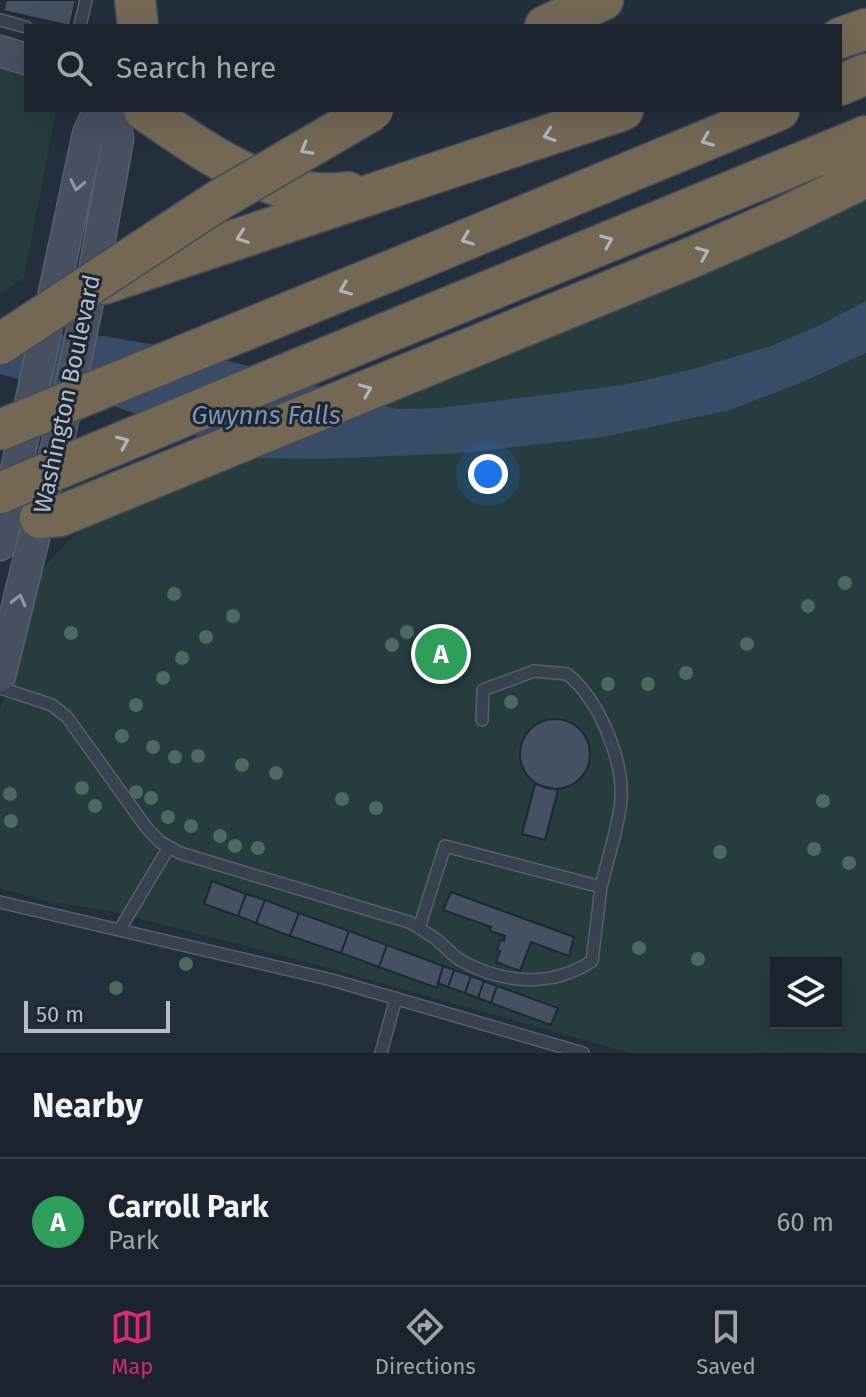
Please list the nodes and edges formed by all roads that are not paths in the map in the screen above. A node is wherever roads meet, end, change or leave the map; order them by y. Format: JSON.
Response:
{"nodes":[{"id":1,"x":86,"y":0,"type":"edge"},
{"id":2,"x":128,"y":0,"type":"edge"},
{"id":3,"x":135,"y":0,"type":"edge"},
{"id":4,"x":603,"y":0,"type":"edge"},
{"id":5,"x":0,"y":20,"type":"edge"},
{"id":6,"x":80,"y":24,"type":"edge"},
{"id":7,"x":122,"y":24,"type":"edge"},
{"id":8,"x":138,"y":24,"type":"edge"},
{"id":9,"x":549,"y":24,"type":"edge"},
{"id":10,"x":24,"y":26,"type":"edge"},
{"id":11,"x":866,"y":29,"type":"edge"},
{"id":12,"x":842,"y":37,"type":"edge"},
{"id":13,"x":0,"y":51,"type":"edge"},
{"id":14,"x":24,"y":58,"type":"edge"},
{"id":15,"x":866,"y":74,"type":"edge"},
{"id":16,"x":842,"y":84,"type":"edge"},
{"id":17,"x":98,"y":112,"type":"edge"},
{"id":18,"x":113,"y":112,"type":"edge"},
{"id":19,"x":149,"y":112,"type":"edge"},
{"id":20,"x":370,"y":112,"type":"edge"},
{"id":21,"x":617,"y":112,"type":"edge"},
{"id":22,"x":774,"y":112,"type":"edge"},
{"id":23,"x":182,"y":126,"type":"edge"},
{"id":24,"x":866,"y":136,"type":"edge"},
{"id":25,"x":866,"y":177,"type":"edge"},
{"id":26,"x":395,"y":186,"type":"junction"},
{"id":27,"x":70,"y":302,"type":"junction"},
{"id":28,"x":0,"y":344,"type":"edge"},
{"id":29,"x":12,"y":428,"type":"edge"},
{"id":30,"x":16,"y":508,"type":"edge"},
{"id":31,"x":0,"y":545,"type":"edge"},
{"id":32,"x":0,"y":676,"type":"edge"},
{"id":33,"x":0,"y":688,"type":"edge"},
{"id":34,"x":482,"y":720,"type":"dead end"},
{"id":35,"x":169,"y":847,"type":"junction"},
{"id":36,"x":601,"y":887,"type":"junction"},
{"id":37,"x":0,"y":902,"type":"edge"},
{"id":38,"x":419,"y":928,"type":"junction"},
{"id":39,"x":120,"y":929,"type":"junction"},
{"id":40,"x":396,"y":998,"type":"junction"},
{"id":41,"x":381,"y":1053,"type":"edge"},
{"id":42,"x":583,"y":1053,"type":"edge"}],
"edges":[{"from":1,"to":6,"type":"lane"},
{"from":2,"to":7,"type":"main road"},
{"from":3,"to":8,"type":"highway"},
{"from":4,"to":9,"type":"highway"},
{"from":5,"to":10,"type":"lane"},
{"from":11,"to":12,"type":"highway"},
{"from":13,"to":14,"type":"main road"},
{"from":15,"to":16,"type":"highway"},
{"from":17,"to":27,"type":"main road","name":"Washington Boulevard","one_way":true},
{"from":18,"to":27,"type":"main road","name":"Washington Boulevard"},
{"from":19,"to":23,"type":"highway"},
{"from":20,"to":28,"type":"highway","one_way":true,"bridge":true},
{"from":21,"to":26,"type":"highway","one_way":true},
{"from":22,"to":29,"type":"highway","one_way":true,"bridge":true},
{"from":23,"to":26,"type":"highway"},
{"from":30,"to":24,"type":"highway","one_way":true,"bridge":true},
{"from":30,"to":25,"type":"highway","one_way":true},
{"from":26,"to":27,"type":"highway","one_way":true},
{"from":27,"to":29,"type":"main road","name":"Washington Boulevard"},
{"from":27,"to":30,"type":"main road","name":"Washington Boulevard"},
{"from":29,"to":30,"type":"main road","name":"Washington Boulevard"},
{"from":30,"to":31,"type":"main road","name":"Washington Boulevard"},
{"from":32,"to":30,"type":"main road","name":"Washington Boulevard","one_way":true},
{"from":33,"to":35,"type":"lane"},
{"from":34,"to":36,"type":"lane"},
{"from":35,"to":38,"type":"lane"},
{"from":35,"to":39,"type":"lane"},
{"from":36,"to":38,"type":"lane"},
{"from":36,"to":38,"type":"lane"},
{"from":37,"to":39,"type":"lane"},
{"from":39,"to":40,"type":"lane"},
{"from":40,"to":41,"type":"lane"},
{"from":40,"to":42,"type":"lane"}]}
